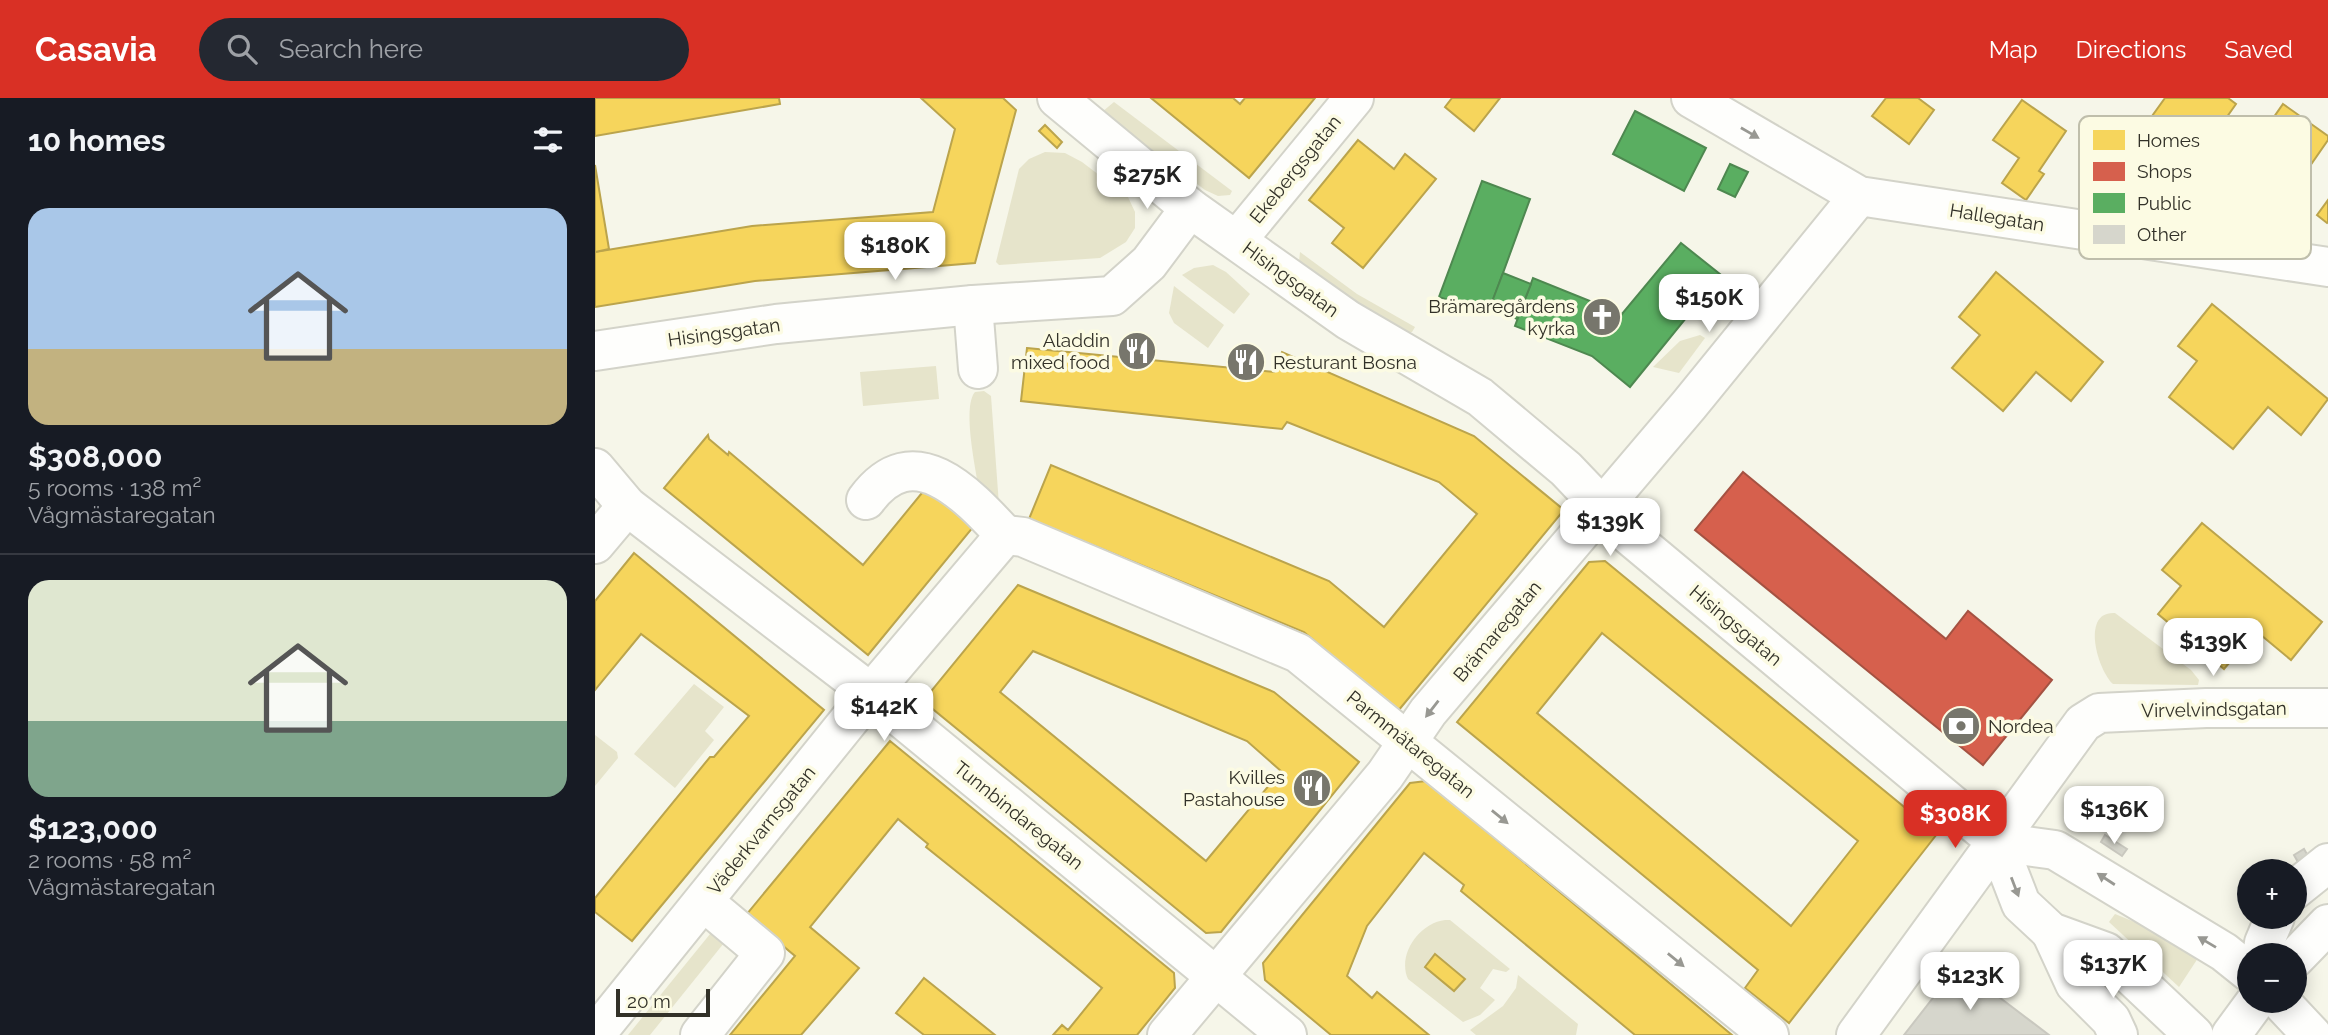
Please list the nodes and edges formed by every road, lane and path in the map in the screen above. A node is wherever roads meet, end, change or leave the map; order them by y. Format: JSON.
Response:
{"nodes":[{"id":1,"x":1057,"y":98,"type":"edge"},
{"id":2,"x":1354,"y":98,"type":"edge"},
{"id":3,"x":1691,"y":98,"type":"edge"},
{"id":4,"x":1859,"y":196,"type":"junction"},
{"id":5,"x":1190,"y":208,"type":"junction"},
{"id":6,"x":2079,"y":229,"type":"edge"},
{"id":7,"x":1237,"y":240,"type":"junction"},
{"id":8,"x":2275,"y":259,"type":"edge"},
{"id":9,"x":2328,"y":267,"type":"edge"},
{"id":10,"x":973,"y":304,"type":"junction"},
{"id":11,"x":595,"y":351,"type":"edge"},
{"id":12,"x":978,"y":369,"type":"dead end"},
{"id":13,"x":595,"y":468,"type":"edge"},
{"id":14,"x":866,"y":500,"type":"dead end"},
{"id":15,"x":627,"y":506,"type":"junction"},
{"id":16,"x":1602,"y":507,"type":"junction"},
{"id":17,"x":1005,"y":535,"type":"junction"},
{"id":18,"x":595,"y":544,"type":"edge"},
{"id":19,"x":871,"y":694,"type":"junction"},
{"id":20,"x":2328,"y":708,"type":"edge"},
{"id":21,"x":1409,"y":743,"type":"junction"},
{"id":22,"x":1997,"y":842,"type":"junction"},
{"id":23,"x":2328,"y":863,"type":"edge"},
{"id":24,"x":2307,"y":880,"type":"edge"},
{"id":25,"x":704,"y":902,"type":"junction"},
{"id":26,"x":2328,"y":924,"type":"edge"},
{"id":27,"x":2051,"y":932,"type":"junction"},
{"id":28,"x":2307,"y":946,"type":"edge"},
{"id":29,"x":2237,"y":962,"type":"edge"},
{"id":30,"x":1215,"y":975,"type":"junction"},
{"id":31,"x":2247,"y":1013,"type":"edge"},
{"id":32,"x":2291,"y":1013,"type":"edge"},
{"id":33,"x":595,"y":1035,"type":"edge"},
{"id":34,"x":700,"y":1035,"type":"edge"},
{"id":35,"x":1167,"y":1035,"type":"edge"},
{"id":36,"x":1287,"y":1035,"type":"edge"},
{"id":37,"x":1769,"y":1035,"type":"edge"},
{"id":38,"x":1856,"y":1035,"type":"edge"},
{"id":39,"x":2118,"y":1035,"type":"edge"},
{"id":40,"x":2195,"y":1035,"type":"edge"},
{"id":41,"x":2231,"y":1035,"type":"edge"},
{"id":42,"x":2312,"y":1035,"type":"edge"}],
"edges":[{"from":1,"to":5,"type":"street","name":"Hisingsgatan"},
{"from":2,"to":7,"type":"street","name":"Ekebergsgatan"},
{"from":3,"to":4,"type":"street","name":"Hallegatan","one_way":true},
{"from":4,"to":6,"type":"street","name":"Hallegatan"},
{"from":4,"to":16,"type":"street","name":"Brämaregatan"},
{"from":5,"to":7,"type":"street","name":"Hisingsgatan"},
{"from":5,"to":10,"type":"street","name":"Hisingsgatan"},
{"from":7,"to":16,"type":"street","name":"Hisingsgatan"},
{"from":8,"to":9,"type":"street","name":"Hallegatan"},
{"from":10,"to":11,"type":"street","name":"Hisingsgatan"},
{"from":10,"to":12,"type":"street"},
{"from":13,"to":15,"type":"street","name":"Tunnbindaregatan"},
{"from":14,"to":17,"type":"street"},
{"from":15,"to":18,"type":"street"},
{"from":15,"to":19,"type":"street","name":"Tunnbindaregatan"},
{"from":16,"to":21,"type":"street","name":"Brämaregatan","one_way":true},
{"from":16,"to":22,"type":"street","name":"Hisingsgatan"},
{"from":17,"to":19,"type":"street","name":"Väderkvarnsgatan"},
{"from":17,"to":21,"type":"street","name":"Parmmätaregatan"},
{"from":19,"to":25,"type":"street","name":"Väderkvarnsgatan"},
{"from":19,"to":30,"type":"street","name":"Tunnbindaregatan"},
{"from":20,"to":22,"type":"street","name":"Virvelvindsgatan"},
{"from":21,"to":30,"type":"street","name":"Brämaregatan"},
{"from":21,"to":37,"type":"street","name":"Parmmätaregatan","one_way":true},
{"from":22,"to":27,"type":"street","one_way":true},
{"from":29,"to":22,"type":"street","one_way":true},
{"from":22,"to":38,"type":"street"},
{"from":23,"to":24,"type":"street"},
{"from":25,"to":33,"type":"street","name":"Väderkvarnsgatan"},
{"from":25,"to":34,"type":"street"},
{"from":26,"to":28,"type":"street"},
{"from":27,"to":39,"type":"street"},
{"from":27,"to":40,"type":"street"},
{"from":30,"to":35,"type":"street","name":"Brämaregatan"},
{"from":30,"to":36,"type":"street","name":"Tunnbindaregatan"},
{"from":31,"to":41,"type":"street"},
{"from":32,"to":42,"type":"street"}]}
